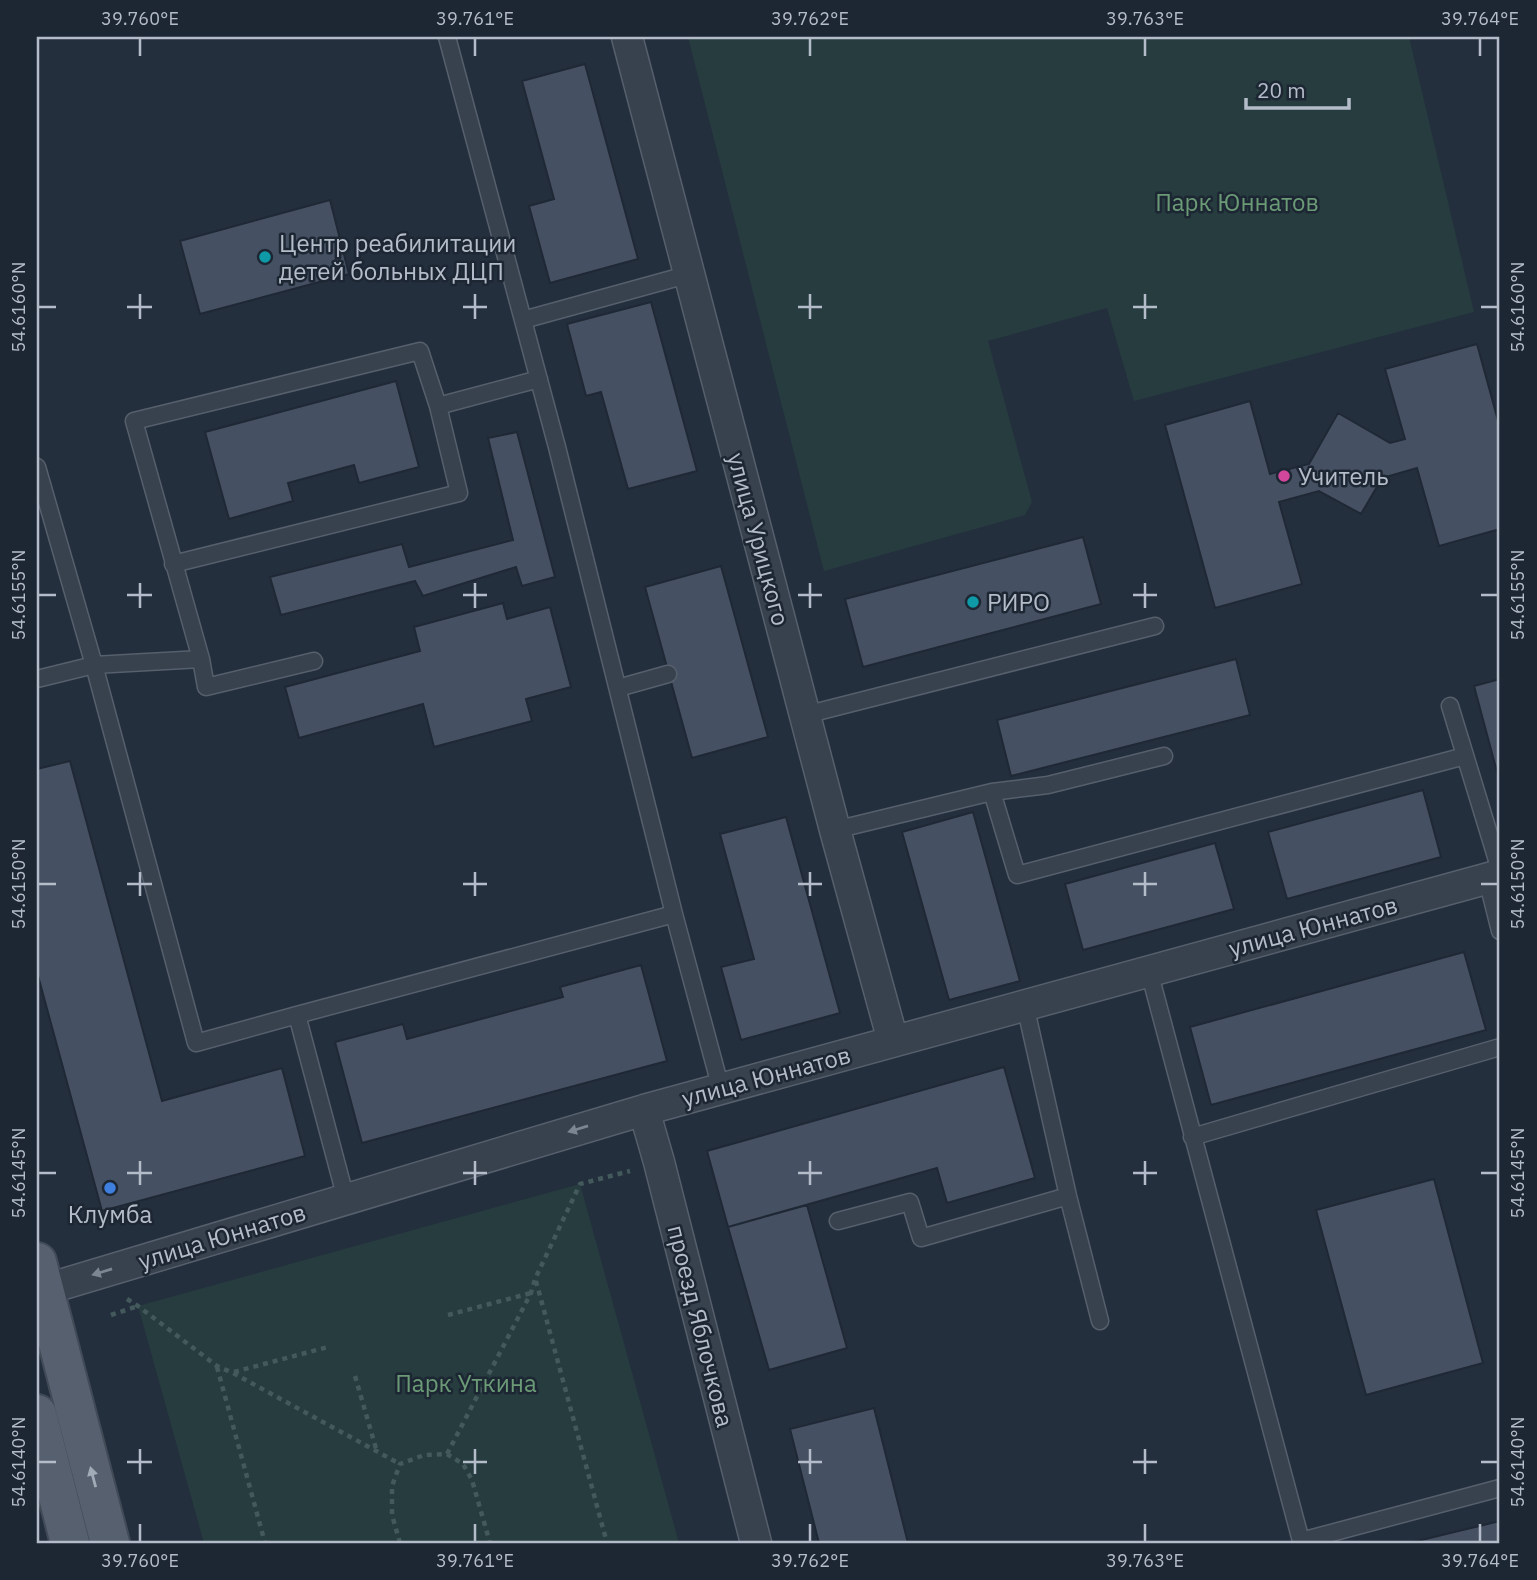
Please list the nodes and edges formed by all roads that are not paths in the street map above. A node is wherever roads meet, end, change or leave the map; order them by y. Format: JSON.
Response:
{"nodes":[{"id":1,"x":447,"y":37,"type":"edge"},
{"id":2,"x":627,"y":37,"type":"edge"},
{"id":3,"x":690,"y":274,"type":"junction"},
{"id":4,"x":523,"y":320,"type":"junction"},
{"id":5,"x":539,"y":379,"type":"junction"},
{"id":6,"x":438,"y":407,"type":"junction"},
{"id":7,"x":37,"y":467,"type":"edge"},
{"id":8,"x":173,"y":564,"type":"junction"},
{"id":9,"x":1155,"y":626,"type":"dead end"},
{"id":10,"x":201,"y":659,"type":"junction"},
{"id":11,"x":314,"y":661,"type":"dead end"},
{"id":12,"x":94,"y":665,"type":"junction"},
{"id":13,"x":668,"y":674,"type":"dead end"},
{"id":14,"x":37,"y":679,"type":"edge"},
{"id":15,"x":618,"y":688,"type":"junction"},
{"id":16,"x":1450,"y":706,"type":"dead end"},
{"id":17,"x":804,"y":715,"type":"junction"},
{"id":18,"x":1164,"y":756,"type":"dead end"},
{"id":19,"x":1465,"y":756,"type":"junction"},
{"id":20,"x":992,"y":792,"type":"junction"},
{"id":21,"x":835,"y":830,"type":"junction"},
{"id":22,"x":1496,"y":875,"type":"edge"},
{"id":23,"x":674,"y":914,"type":"junction"},
{"id":24,"x":1500,"y":931,"type":"edge"},
{"id":25,"x":1149,"y":971,"type":"junction"},
{"id":26,"x":1026,"y":1005,"type":"junction"},
{"id":27,"x":298,"y":1015,"type":"junction"},
{"id":28,"x":893,"y":1041,"type":"junction"},
{"id":29,"x":1500,"y":1047,"type":"edge"},
{"id":30,"x":721,"y":1088,"type":"junction"},
{"id":31,"x":644,"y":1110,"type":"junction"},
{"id":32,"x":1192,"y":1137,"type":"junction"},
{"id":33,"x":1068,"y":1196,"type":"junction"},
{"id":34,"x":346,"y":1199,"type":"junction"},
{"id":35,"x":838,"y":1221,"type":"dead end"},
{"id":36,"x":39,"y":1281,"type":"edge"},
{"id":37,"x":1100,"y":1321,"type":"dead end"},
{"id":38,"x":37,"y":1414,"type":"edge"},
{"id":39,"x":1500,"y":1488,"type":"edge"},
{"id":40,"x":70,"y":1543,"type":"edge"},
{"id":41,"x":110,"y":1543,"type":"edge"},
{"id":42,"x":756,"y":1543,"type":"edge"}],
"edges":[{"from":1,"to":4,"type":"lane"},
{"from":2,"to":3,"type":"street","name":"улица Урицкого"},
{"from":3,"to":4,"type":"lane"},
{"from":3,"to":17,"type":"street","name":"улица Урицкого"},
{"from":4,"to":5,"type":"lane"},
{"from":5,"to":6,"type":"lane"},
{"from":5,"to":15,"type":"lane"},
{"from":6,"to":8,"type":"lane"},
{"from":6,"to":8,"type":"lane"},
{"from":7,"to":12,"type":"lane"},
{"from":8,"to":10,"type":"lane"},
{"from":9,"to":17,"type":"lane"},
{"from":10,"to":11,"type":"lane"},
{"from":10,"to":12,"type":"lane"},
{"from":12,"to":14,"type":"lane"},
{"from":12,"to":27,"type":"lane"},
{"from":13,"to":15,"type":"lane"},
{"from":15,"to":23,"type":"lane"},
{"from":16,"to":19,"type":"lane"},
{"from":17,"to":21,"type":"street","name":"улица Урицкого"},
{"from":18,"to":20,"type":"lane"},
{"from":19,"to":20,"type":"lane"},
{"from":19,"to":22,"type":"lane"},
{"from":20,"to":21,"type":"lane"},
{"from":21,"to":28,"type":"street","name":"улица Урицкого"},
{"from":22,"to":24,"type":"lane"},
{"from":22,"to":25,"type":"street","name":"улица Юннатов"},
{"from":23,"to":27,"type":"lane"},
{"from":23,"to":30,"type":"lane"},
{"from":25,"to":26,"type":"street","name":"улица Юннатов"},
{"from":25,"to":32,"type":"lane"},
{"from":26,"to":28,"type":"street","name":"улица Юннатов"},
{"from":26,"to":33,"type":"lane"},
{"from":27,"to":34,"type":"lane"},
{"from":28,"to":30,"type":"street","name":"улица Юннатов"},
{"from":29,"to":32,"type":"lane"},
{"from":30,"to":31,"type":"street","name":"улица Юннатов"},
{"from":31,"to":34,"type":"street","name":"улица Юннатов","one_way":true},
{"from":31,"to":42,"type":"street","name":"проезд Яблочкова"},
{"from":32,"to":39,"type":"lane"},
{"from":33,"to":35,"type":"lane"},
{"from":33,"to":37,"type":"lane"},
{"from":34,"to":36,"type":"street","name":"улица Юннатов","one_way":true},
{"from":41,"to":36,"type":"main road","one_way":true},
{"from":38,"to":40,"type":"main road"}]}
